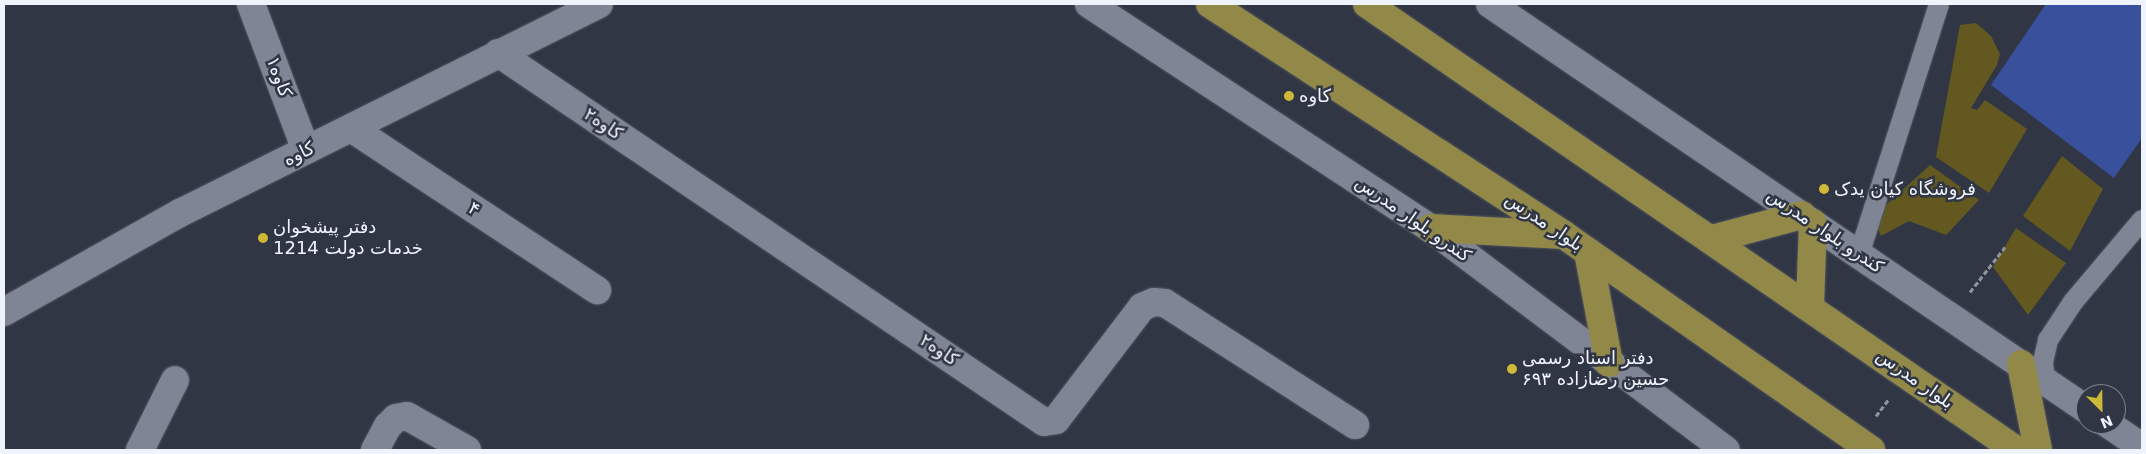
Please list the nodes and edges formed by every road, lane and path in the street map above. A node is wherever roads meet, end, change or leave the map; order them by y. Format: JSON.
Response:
{"nodes":[{"id":1,"x":251,"y":4,"type":"edge"},
{"id":2,"x":599,"y":4,"type":"edge"},
{"id":3,"x":1090,"y":4,"type":"edge"},
{"id":4,"x":1210,"y":4,"type":"edge"},
{"id":5,"x":1367,"y":4,"type":"edge"},
{"id":6,"x":1490,"y":4,"type":"edge"},
{"id":7,"x":1939,"y":4,"type":"edge"},
{"id":8,"x":498,"y":54,"type":"junction"},
{"id":9,"x":351,"y":128,"type":"junction"},
{"id":10,"x":306,"y":150,"type":"junction"},
{"id":11,"x":1808,"y":219,"type":"junction"},
{"id":12,"x":2142,"y":220,"type":"edge"},
{"id":13,"x":1430,"y":228,"type":"junction"},
{"id":14,"x":1564,"y":236,"type":"junction"},
{"id":15,"x":1712,"y":239,"type":"junction"},
{"id":16,"x":2005,"y":246,"type":"dead end"},
{"id":17,"x":1588,"y":252,"type":"junction"},
{"id":18,"x":1860,"y":254,"type":"junction"},
{"id":19,"x":597,"y":290,"type":"dead end"},
{"id":20,"x":1810,"y":306,"type":"junction"},
{"id":21,"x":4,"y":312,"type":"edge"},
{"id":22,"x":1951,"y":317,"type":"junction"},
{"id":23,"x":1609,"y":363,"type":"junction"},
{"id":24,"x":2021,"y":364,"type":"junction"},
{"id":25,"x":175,"y":380,"type":"dead end"},
{"id":26,"x":2045,"y":381,"type":"junction"},
{"id":27,"x":2076,"y":402,"type":"edge"},
{"id":28,"x":1354,"y":426,"type":"dead end"},
{"id":29,"x":2126,"y":434,"type":"edge"},
{"id":30,"x":2140,"y":441,"type":"edge"},
{"id":31,"x":140,"y":450,"type":"edge"},
{"id":32,"x":375,"y":450,"type":"edge"},
{"id":33,"x":467,"y":450,"type":"edge"},
{"id":34,"x":1726,"y":450,"type":"edge"},
{"id":35,"x":1871,"y":450,"type":"edge"},
{"id":36,"x":2016,"y":450,"type":"edge"},
{"id":37,"x":2038,"y":450,"type":"edge"}],
"edges":[{"from":1,"to":10,"type":"street","name":"کاوه۱"},
{"from":2,"to":8,"type":"street","name":"کاوه"},
{"from":3,"to":13,"type":"street","name":"کندرو بلوار مدرس"},
{"from":4,"to":14,"type":"main road","name":"بلوار مدرس"},
{"from":5,"to":15,"type":"main road","name":"بلوار مدرس"},
{"from":6,"to":11,"type":"street","name":"کندرو بلوار مدرس"},
{"from":7,"to":18,"type":"lane"},
{"from":8,"to":9,"type":"street","name":"کاوه"},
{"from":8,"to":28,"type":"street","name":"کاوه۲"},
{"from":9,"to":10,"type":"street","name":"کاوه"},
{"from":9,"to":19,"type":"street","name":"۴"},
{"from":10,"to":21,"type":"street","name":"کاوه"},
{"from":11,"to":15,"type":"main road"},
{"from":11,"to":18,"type":"street","name":"کندرو بلوار مدرس"},
{"from":11,"to":20,"type":"main road"},
{"from":12,"to":26,"type":"lane"},
{"from":13,"to":14,"type":"main road"},
{"from":13,"to":23,"type":"street","name":"کندرو بلوار مدرس"},
{"from":14,"to":17,"type":"main road","name":"بلوار مدرس"},
{"from":15,"to":20,"type":"main road","name":"بلوار مدرس"},
{"from":16,"to":22,"type":"path"},
{"from":17,"to":23,"type":"main road"},
{"from":17,"to":35,"type":"main road","name":"بلوار مدرس"},
{"from":18,"to":22,"type":"street","name":"کندرو بلوار مدرس"},
{"from":20,"to":36,"type":"main road","name":"بلوار مدرس"},
{"from":22,"to":24,"type":"street","name":"کندرو بلوار مدرس"},
{"from":23,"to":34,"type":"street","name":"کندرو بلوار مدرس"},
{"from":24,"to":26,"type":"street","name":"کندرو بلوار مدرس"},
{"from":24,"to":37,"type":"main road"},
{"from":25,"to":31,"type":"street"},
{"from":26,"to":27,"type":"street","name":"کندرو بلوار مدرس"},
{"from":29,"to":30,"type":"street"},
{"from":32,"to":33,"type":"street"}]}
